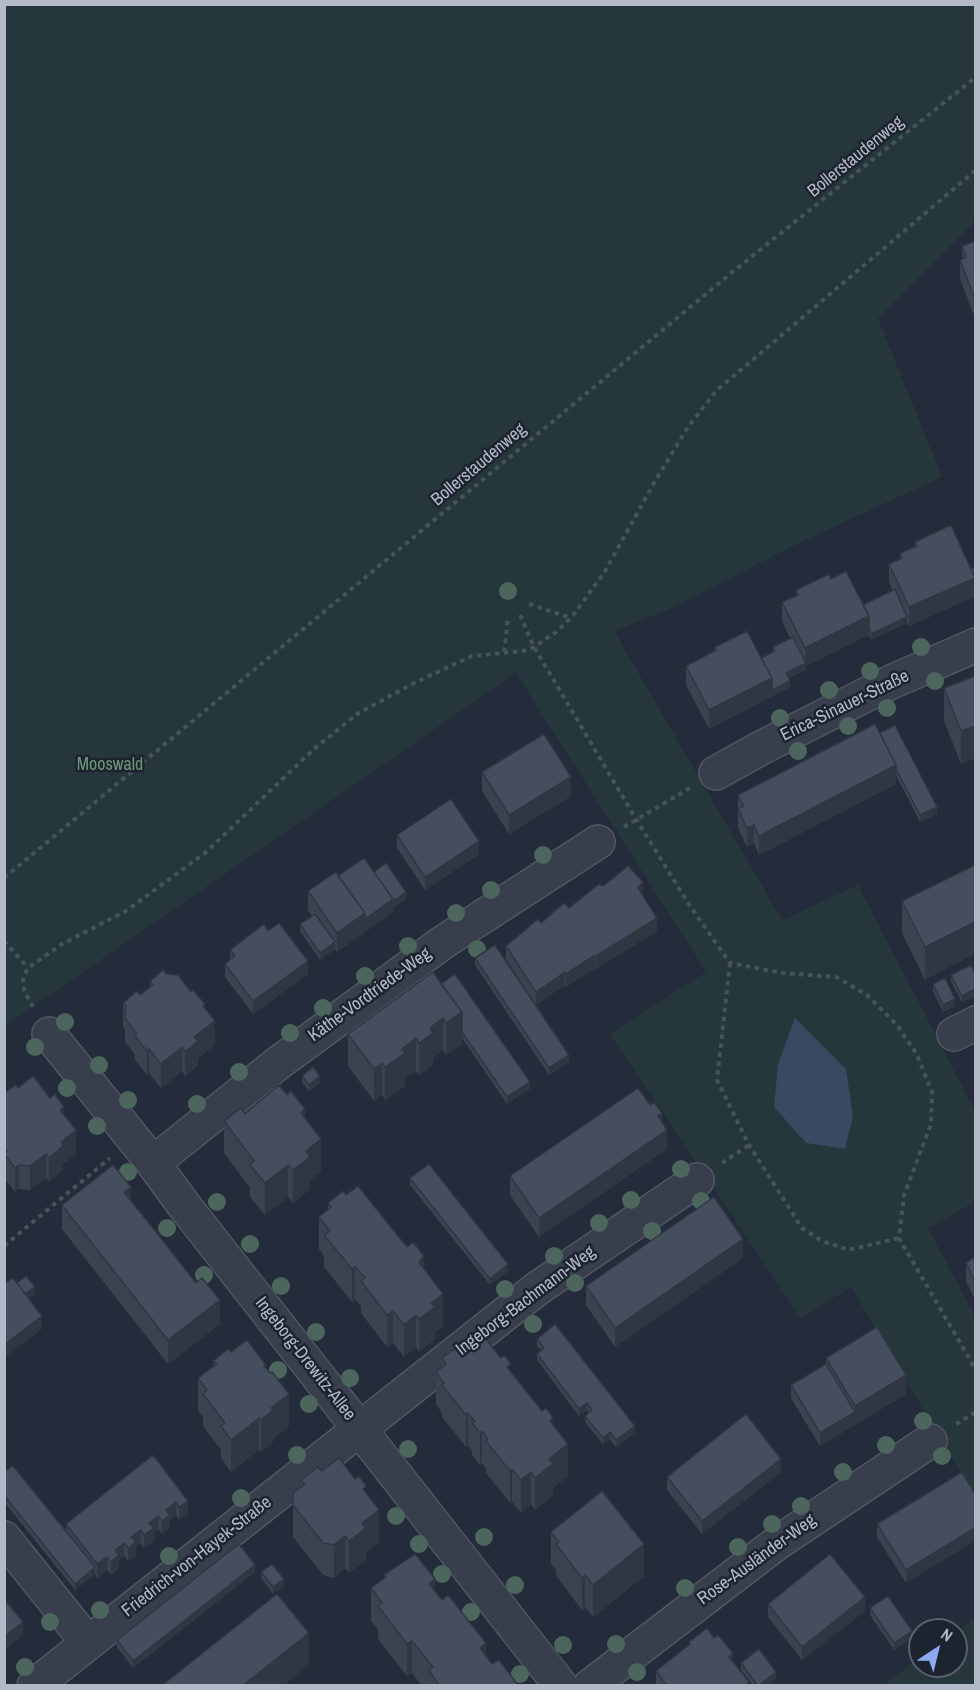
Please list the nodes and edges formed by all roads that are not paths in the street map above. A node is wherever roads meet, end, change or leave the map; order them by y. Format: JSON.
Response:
{"nodes":[{"id":1,"x":975,"y":645,"type":"edge"},
{"id":2,"x":716,"y":773,"type":"road end"},
{"id":3,"x":598,"y":842,"type":"road end"},
{"id":4,"x":49,"y":1034,"type":"road end"},
{"id":5,"x":144,"y":1151,"type":"junction"},
{"id":6,"x":697,"y":1180,"type":"dead end"},
{"id":7,"x":361,"y":1429,"type":"junction"},
{"id":8,"x":930,"y":1441,"type":"dead end"},
{"id":9,"x":4,"y":1538,"type":"edge"},
{"id":10,"x":88,"y":1643,"type":"junction"},
{"id":11,"x":49,"y":1681,"type":"edge"},
{"id":12,"x":561,"y":1686,"type":"edge"},
{"id":13,"x":590,"y":1686,"type":"edge"}],
"edges":[{"from":1,"to":2,"type":"street","name":"Erica-Sinauer-Straße"},
{"from":3,"to":5,"type":"street","name":"Käthe-Vordtriede-Weg"},
{"from":4,"to":5,"type":"street","name":"Ingeborg-Drewitz-Allee"},
{"from":5,"to":7,"type":"street","name":"Ingeborg-Drewitz-Allee"},
{"from":6,"to":7,"type":"street","name":"Ingeborg-Bachmann-Weg"},
{"from":7,"to":10,"type":"street","name":"Friedrich-von-Hayek-Straße"},
{"from":7,"to":12,"type":"street","name":"Ingeborg-Drewitz-Allee"},
{"from":8,"to":13,"type":"street","name":"Rose-Ausländer-Weg"},
{"from":9,"to":10,"type":"street"},
{"from":10,"to":11,"type":"street","name":"Friedrich-von-Hayek-Straße"}]}
